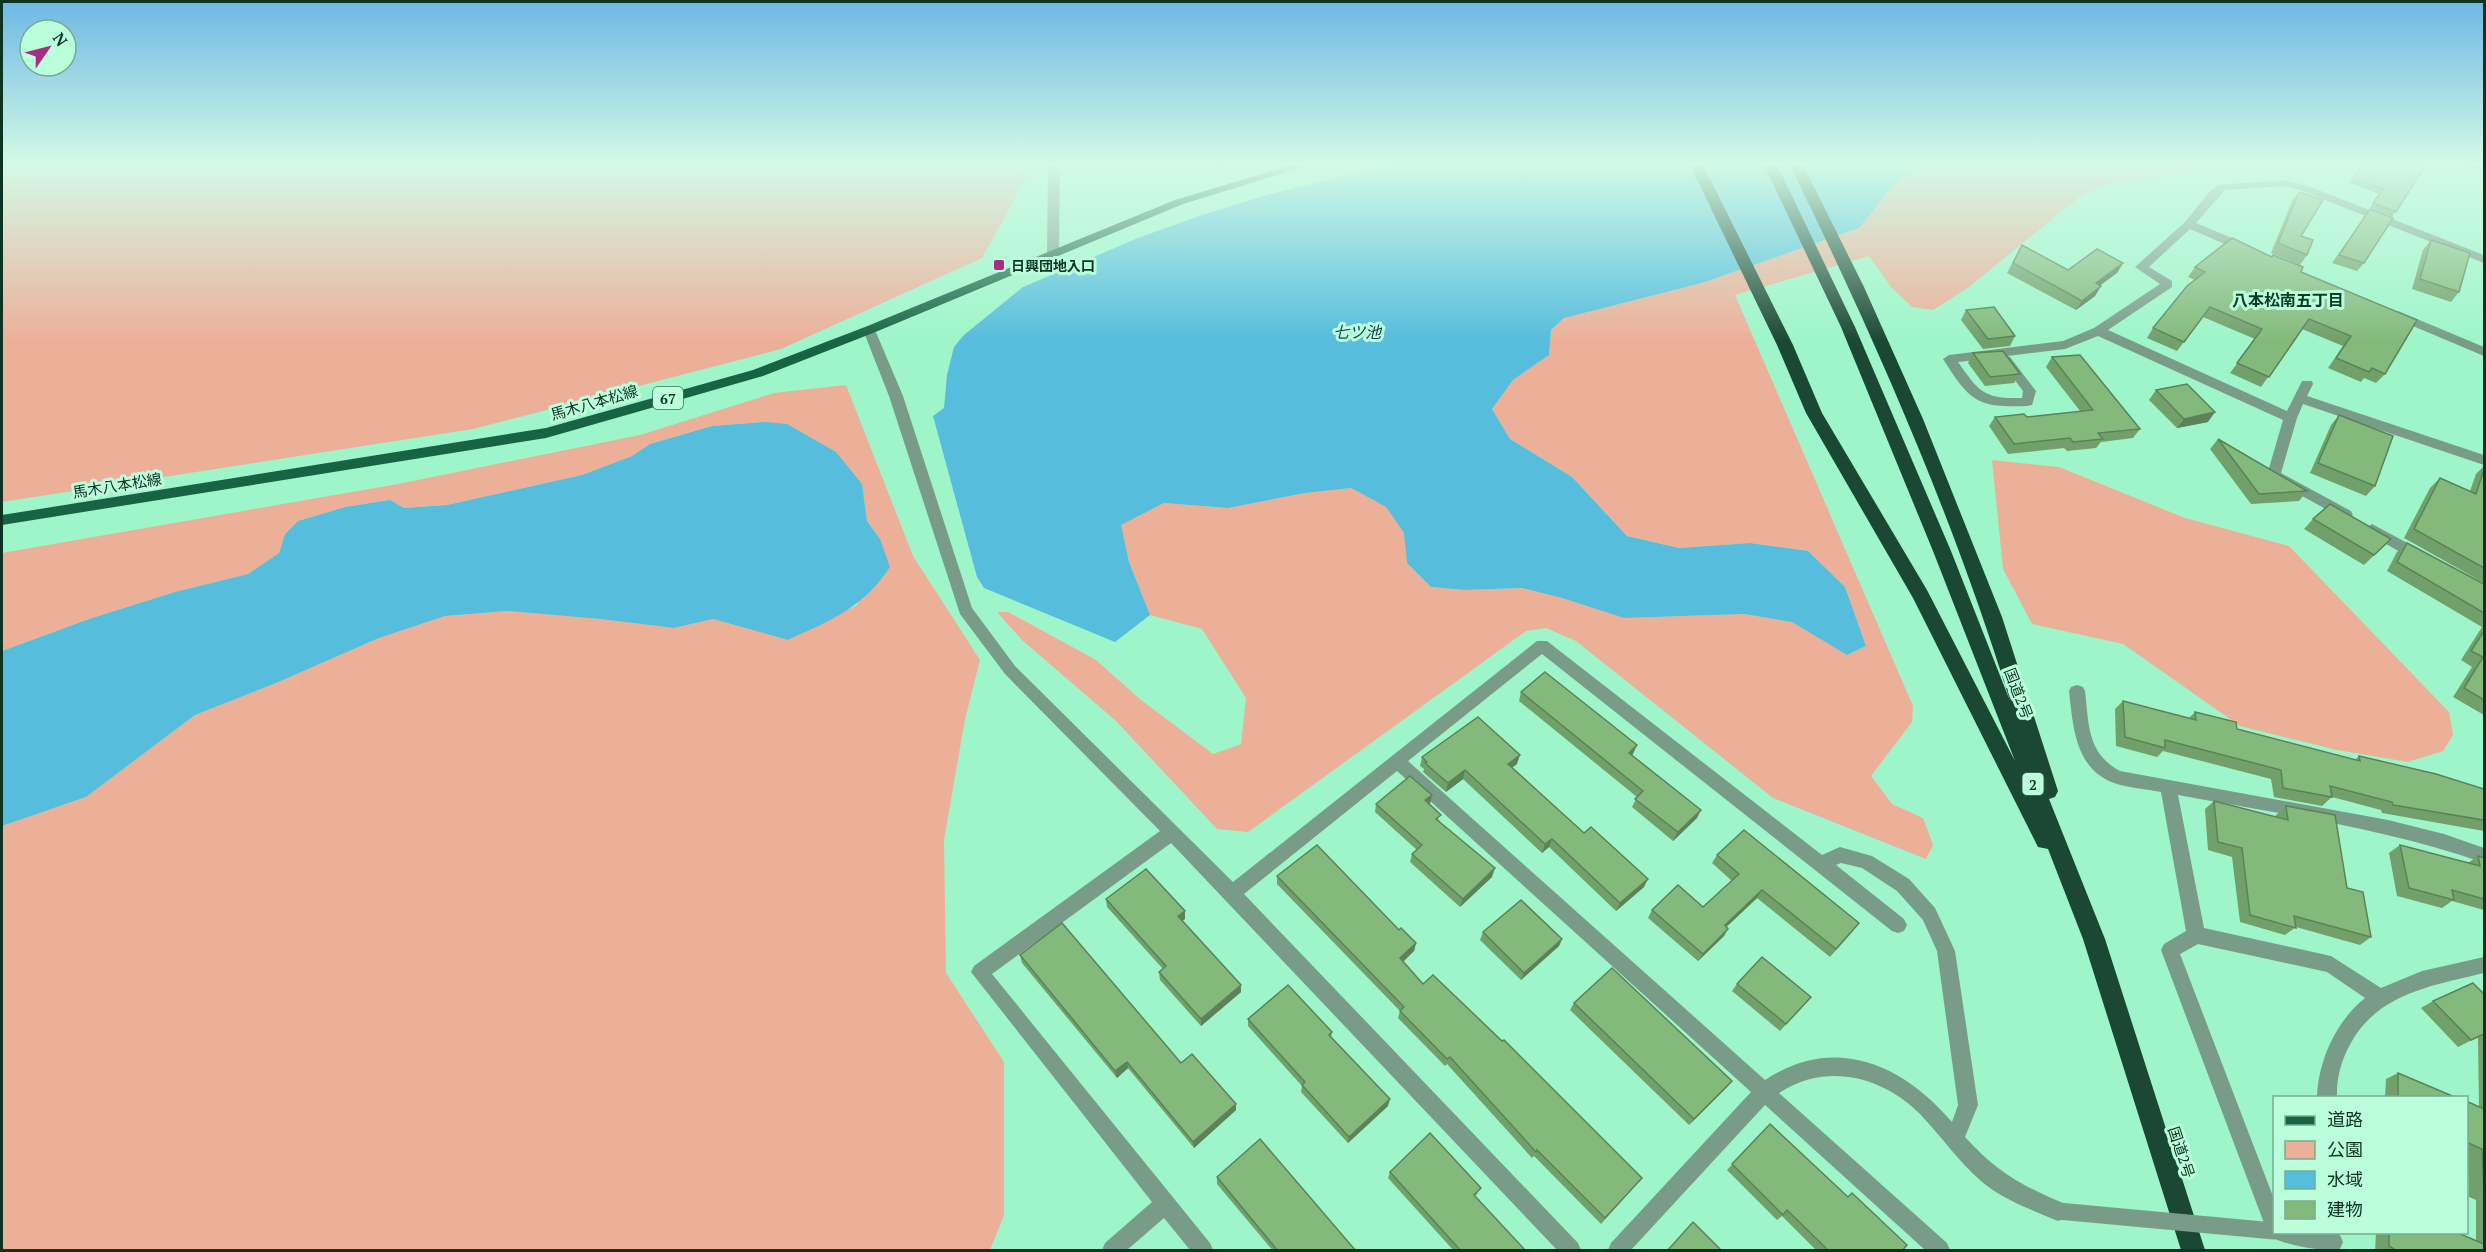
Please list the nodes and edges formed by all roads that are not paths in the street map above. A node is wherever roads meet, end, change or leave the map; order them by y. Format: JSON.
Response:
{"nodes":[{"id":1,"x":1053,"y":223,"type":"edge"},
{"id":2,"x":1127,"y":223,"type":"edge"},
{"id":3,"x":1725,"y":223,"type":"edge"},
{"id":4,"x":1798,"y":223,"type":"edge"},
{"id":5,"x":1825,"y":223,"type":"edge"},
{"id":6,"x":2394,"y":223,"type":"edge"},
{"id":7,"x":2189,"y":224,"type":"joint"},
{"id":8,"x":1053,"y":254,"type":"junction"},
{"id":9,"x":2263,"y":256,"type":"edge"},
{"id":10,"x":2484,"y":259,"type":"edge"},
{"id":11,"x":2391,"y":312,"type":"edge"},
{"id":12,"x":869,"y":330,"type":"junction"},
{"id":13,"x":2098,"y":331,"type":"junction"},
{"id":14,"x":2000,"y":352,"type":"junction"},
{"id":15,"x":2484,"y":352,"type":"edge"},
{"id":16,"x":2307,"y":384,"type":"dead end"},
{"id":17,"x":2299,"y":398,"type":"junction"},
{"id":18,"x":2290,"y":418,"type":"junction"},
{"id":19,"x":2484,"y":460,"type":"edge"},
{"id":20,"x":2,"y":520,"type":"edge"},
{"id":21,"x":2434,"y":564,"type":"edge"},
{"id":22,"x":2077,"y":691,"type":"dead end"},
{"id":23,"x":1397,"y":761,"type":"junction"},
{"id":24,"x":2168,"y":787,"type":"junction"},
{"id":25,"x":1172,"y":832,"type":"junction"},
{"id":26,"x":2484,"y":855,"type":"edge"},
{"id":27,"x":1821,"y":864,"type":"junction"},
{"id":28,"x":1232,"y":893,"type":"junction"},
{"id":29,"x":1898,"y":925,"type":"dead end"},
{"id":30,"x":2196,"y":935,"type":"junction"},
{"id":31,"x":2094,"y":939,"type":"junction"},
{"id":32,"x":2482,"y":969,"type":"edge"},
{"id":33,"x":2379,"y":997,"type":"junction"},
{"id":34,"x":1764,"y":1092,"type":"junction"},
{"id":35,"x":2327,"y":1096,"type":"edge"},
{"id":36,"x":1955,"y":1139,"type":"junction"},
{"id":37,"x":1165,"y":1204,"type":"junction"},
{"id":38,"x":2273,"y":1221,"type":"edge"},
{"id":39,"x":2273,"y":1231,"type":"edge"},
{"id":40,"x":2288,"y":1234,"type":"edge"},
{"id":41,"x":2333,"y":1242,"type":"edge"},
{"id":42,"x":1112,"y":1251,"type":"edge"},
{"id":43,"x":1203,"y":1251,"type":"edge"},
{"id":44,"x":1571,"y":1251,"type":"edge"},
{"id":45,"x":1618,"y":1251,"type":"edge"},
{"id":46,"x":1940,"y":1251,"type":"edge"},
{"id":47,"x":2193,"y":1251,"type":"edge"}],
"edges":[{"from":1,"to":8,"type":"street"},
{"from":2,"to":8,"type":"main road","name":"馬木八本松線","number":"67"},
{"from":3,"to":31,"type":"highway"},
{"from":4,"to":31,"type":"highway","name":"国道2号","number":"2"},
{"from":5,"to":31,"type":"highway"},
{"from":6,"to":10,"type":"street"},
{"from":7,"to":9,"type":"street"},
{"from":7,"to":13,"type":"street"},
{"from":8,"to":12,"type":"main road","name":"馬木八本松線","number":"67"},
{"from":11,"to":15,"type":"street"},
{"from":12,"to":20,"type":"main road","name":"馬木八本松線","number":"67"},
{"from":12,"to":25,"type":"street"},
{"from":13,"to":14,"type":"street"},
{"from":13,"to":18,"type":"street"},
{"from":14,"to":14,"type":"street"},
{"from":16,"to":17,"type":"street"},
{"from":17,"to":18,"type":"street"},
{"from":17,"to":19,"type":"street"},
{"from":18,"to":21,"type":"street"},
{"from":22,"to":24,"type":"street"},
{"from":23,"to":27,"type":"street"},
{"from":23,"to":28,"type":"street"},
{"from":23,"to":34,"type":"street"},
{"from":24,"to":26,"type":"street"},
{"from":24,"to":30,"type":"street"},
{"from":25,"to":28,"type":"street"},
{"from":25,"to":37,"type":"street"},
{"from":27,"to":29,"type":"street"},
{"from":27,"to":36,"type":"street"},
{"from":28,"to":44,"type":"street"},
{"from":30,"to":33,"type":"street"},
{"from":30,"to":38,"type":"street"},
{"from":31,"to":47,"type":"highway","name":"国道2号","number":"2"},
{"from":32,"to":33,"type":"street"},
{"from":33,"to":35,"type":"street"},
{"from":34,"to":36,"type":"street"},
{"from":34,"to":45,"type":"street"},
{"from":34,"to":46,"type":"street"},
{"from":36,"to":39,"type":"street","bridge":true},
{"from":37,"to":42,"type":"street"},
{"from":37,"to":43,"type":"street"},
{"from":40,"to":41,"type":"street"}]}
